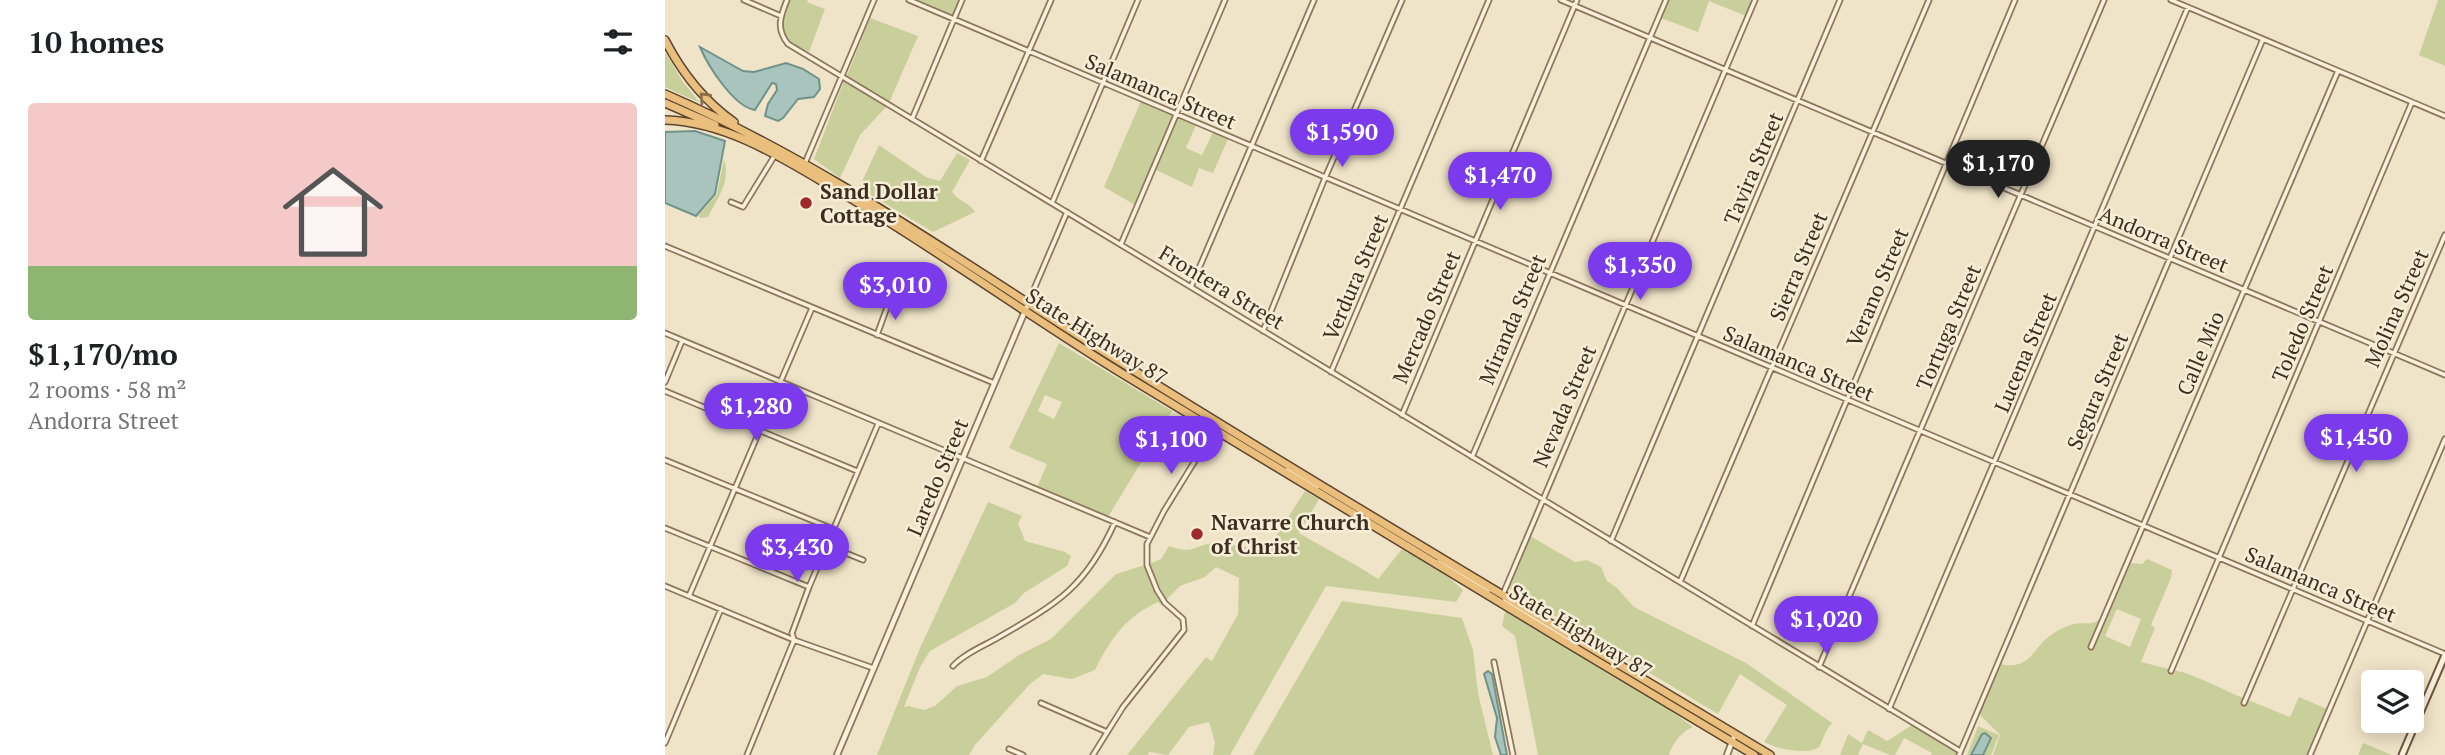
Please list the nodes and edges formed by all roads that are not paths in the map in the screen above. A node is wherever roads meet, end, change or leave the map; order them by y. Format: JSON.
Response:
{"nodes":[{"id":1,"x":744,"y":0,"type":"edge"},
{"id":2,"x":787,"y":0,"type":"edge"},
{"id":3,"x":874,"y":0,"type":"edge"},
{"id":4,"x":909,"y":0,"type":"edge"},
{"id":5,"x":962,"y":0,"type":"edge"},
{"id":6,"x":1051,"y":0,"type":"edge"},
{"id":7,"x":1138,"y":0,"type":"edge"},
{"id":8,"x":1225,"y":0,"type":"edge"},
{"id":9,"x":1314,"y":0,"type":"edge"},
{"id":10,"x":1402,"y":0,"type":"edge"},
{"id":11,"x":1489,"y":0,"type":"edge"},
{"id":12,"x":1561,"y":0,"type":"edge"},
{"id":13,"x":1577,"y":0,"type":"edge"},
{"id":14,"x":1666,"y":0,"type":"edge"},
{"id":15,"x":1755,"y":0,"type":"edge"},
{"id":16,"x":1840,"y":0,"type":"edge"},
{"id":17,"x":1929,"y":0,"type":"edge"},
{"id":18,"x":2015,"y":0,"type":"edge"},
{"id":19,"x":2104,"y":0,"type":"edge"},
{"id":20,"x":2171,"y":0,"type":"edge"},
{"id":21,"x":1575,"y":6,"type":"junction"},
{"id":22,"x":2188,"y":7,"type":"junction"},
{"id":23,"x":781,"y":16,"type":"junction"},
{"id":24,"x":954,"y":20,"type":"junction"},
{"id":25,"x":1650,"y":38,"type":"junction"},
{"id":26,"x":2263,"y":39,"type":"junction"},
{"id":27,"x":665,"y":40,"type":"edge"},
{"id":28,"x":1028,"y":52,"type":"junction"},
{"id":29,"x":1725,"y":70,"type":"junction"},
{"id":30,"x":2338,"y":71,"type":"junction"},
{"id":31,"x":841,"y":77,"type":"junction"},
{"id":32,"x":1103,"y":83,"type":"junction"},
{"id":33,"x":665,"y":94,"type":"edge"},
{"id":34,"x":1799,"y":101,"type":"junction"},
{"id":35,"x":2412,"y":102,"type":"junction"},
{"id":36,"x":665,"y":103,"type":"edge"},
{"id":37,"x":1177,"y":114,"type":"junction"},
{"id":38,"x":2445,"y":116,"type":"edge"},
{"id":39,"x":912,"y":119,"type":"junction"},
{"id":40,"x":665,"y":120,"type":"edge"},
{"id":41,"x":1873,"y":133,"type":"junction"},
{"id":42,"x":758,"y":138,"type":"junction"},
{"id":43,"x":747,"y":141,"type":"junction"},
{"id":44,"x":1252,"y":147,"type":"junction"},
{"id":45,"x":775,"y":155,"type":"junction"},
{"id":46,"x":981,"y":161,"type":"junction"},
{"id":47,"x":805,"y":163,"type":"junction"},
{"id":48,"x":1946,"y":164,"type":"junction"},
{"id":49,"x":1325,"y":178,"type":"junction"},
{"id":50,"x":2021,"y":196,"type":"junction"},
{"id":51,"x":731,"y":202,"type":"dead end"},
{"id":52,"x":1052,"y":203,"type":"junction"},
{"id":53,"x":1400,"y":210,"type":"junction"},
{"id":54,"x":1067,"y":212,"type":"junction"},
{"id":55,"x":2095,"y":227,"type":"junction"},
{"id":56,"x":2445,"y":235,"type":"edge"},
{"id":57,"x":1474,"y":242,"type":"junction"},
{"id":58,"x":1121,"y":244,"type":"junction"},
{"id":59,"x":665,"y":246,"type":"edge"},
{"id":60,"x":2171,"y":260,"type":"junction"},
{"id":61,"x":1548,"y":272,"type":"junction"},
{"id":62,"x":1191,"y":287,"type":"junction"},
{"id":63,"x":2244,"y":290,"type":"junction"},
{"id":64,"x":890,"y":299,"type":"dead end"},
{"id":65,"x":1625,"y":306,"type":"junction"},
{"id":66,"x":1026,"y":307,"type":"junction"},
{"id":67,"x":812,"y":308,"type":"junction"},
{"id":68,"x":2319,"y":322,"type":"junction"},
{"id":69,"x":1263,"y":331,"type":"junction"},
{"id":70,"x":665,"y":333,"type":"edge"},
{"id":71,"x":877,"y":335,"type":"junction"},
{"id":72,"x":1696,"y":337,"type":"junction"},
{"id":73,"x":682,"y":341,"type":"junction"},
{"id":74,"x":2395,"y":354,"type":"junction"},
{"id":75,"x":1772,"y":368,"type":"junction"},
{"id":76,"x":1331,"y":372,"type":"junction"},
{"id":77,"x":2445,"y":376,"type":"edge"},
{"id":78,"x":1147,"y":378,"type":"junction"},
{"id":79,"x":665,"y":382,"type":"edge"},
{"id":80,"x":781,"y":383,"type":"junction"},
{"id":81,"x":995,"y":383,"type":"junction"},
{"id":82,"x":665,"y":391,"type":"edge"},
{"id":83,"x":1846,"y":400,"type":"junction"},
{"id":84,"x":1402,"y":415,"type":"junction"},
{"id":85,"x":878,"y":424,"type":"junction"},
{"id":86,"x":1215,"y":429,"type":"junction"},
{"id":87,"x":760,"y":431,"type":"junction"},
{"id":88,"x":1920,"y":432,"type":"junction"},
{"id":89,"x":2445,"y":439,"type":"edge"},
{"id":90,"x":1472,"y":457,"type":"junction"},
{"id":91,"x":963,"y":458,"type":"junction"},
{"id":92,"x":665,"y":460,"type":"edge"},
{"id":93,"x":1279,"y":463,"type":"junction"},
{"id":94,"x":1995,"y":463,"type":"junction"},
{"id":95,"x":857,"y":471,"type":"junction"},
{"id":96,"x":735,"y":488,"type":"junction"},
{"id":97,"x":2070,"y":495,"type":"junction"},
{"id":98,"x":1542,"y":500,"type":"junction"},
{"id":99,"x":1115,"y":522,"type":"junction"},
{"id":100,"x":2144,"y":527,"type":"junction"},
{"id":101,"x":665,"y":528,"type":"edge"},
{"id":102,"x":833,"y":529,"type":"junction"},
{"id":103,"x":1150,"y":537,"type":"junction"},
{"id":104,"x":1611,"y":541,"type":"junction"},
{"id":105,"x":826,"y":545,"type":"junction"},
{"id":106,"x":709,"y":547,"type":"junction"},
{"id":107,"x":1426,"y":557,"type":"junction"},
{"id":108,"x":2218,"y":558,"type":"junction"},
{"id":109,"x":863,"y":560,"type":"dead end"},
{"id":110,"x":1680,"y":582,"type":"junction"},
{"id":111,"x":665,"y":586,"type":"edge"},
{"id":112,"x":809,"y":587,"type":"junction"},
{"id":113,"x":2294,"y":589,"type":"junction"},
{"id":114,"x":1503,"y":594,"type":"junction"},
{"id":115,"x":689,"y":596,"type":"junction"},
{"id":116,"x":721,"y":609,"type":"junction"},
{"id":117,"x":2367,"y":621,"type":"junction"},
{"id":118,"x":1752,"y":626,"type":"junction"},
{"id":119,"x":795,"y":640,"type":"junction"},
{"id":120,"x":2091,"y":647,"type":"dead end"},
{"id":121,"x":1585,"y":653,"type":"junction"},
{"id":122,"x":2445,"y":655,"type":"edge"},
{"id":123,"x":1494,"y":662,"type":"dead end"},
{"id":124,"x":953,"y":666,"type":"dead end"},
{"id":125,"x":1819,"y":667,"type":"junction"},
{"id":126,"x":873,"y":668,"type":"junction"},
{"id":127,"x":2171,"y":671,"type":"dead end"},
{"id":128,"x":2244,"y":703,"type":"dead end"},
{"id":129,"x":1041,"y":704,"type":"dead end"},
{"id":130,"x":1889,"y":709,"type":"junction"},
{"id":131,"x":1107,"y":732,"type":"junction"},
{"id":132,"x":1733,"y":738,"type":"junction"},
{"id":133,"x":665,"y":743,"type":"edge"},
{"id":134,"x":1009,"y":749,"type":"dead end"},
{"id":135,"x":1959,"y":753,"type":"edge"},
{"id":136,"x":747,"y":755,"type":"edge"},
{"id":137,"x":837,"y":755,"type":"edge"},
{"id":138,"x":1023,"y":755,"type":"edge"},
{"id":139,"x":1093,"y":755,"type":"edge"},
{"id":140,"x":1513,"y":755,"type":"edge"},
{"id":141,"x":1727,"y":755,"type":"edge"},
{"id":142,"x":1754,"y":755,"type":"edge"},
{"id":143,"x":1770,"y":755,"type":"edge"},
{"id":144,"x":2310,"y":755,"type":"edge"},
{"id":145,"x":2402,"y":755,"type":"edge"}],
"edges":[{"from":1,"to":23,"type":"street"},
{"from":2,"to":23,"type":"street"},
{"from":3,"to":31,"type":"street"},
{"from":4,"to":24,"type":"street","name":"Salamanca Street"},
{"from":5,"to":24,"type":"street"},
{"from":6,"to":28,"type":"street"},
{"from":7,"to":32,"type":"street"},
{"from":8,"to":37,"type":"street"},
{"from":9,"to":44,"type":"street"},
{"from":10,"to":49,"type":"street"},
{"from":11,"to":53,"type":"street","name":"Verdura Street"},
{"from":12,"to":21,"type":"street","name":"Andorra Street"},
{"from":13,"to":21,"type":"street","name":"Mercado Street"},
{"from":14,"to":25,"type":"street","name":"Miranda Street"},
{"from":15,"to":29,"type":"street","name":"Nevada Street"},
{"from":16,"to":34,"type":"street","name":"Tavira Street"},
{"from":17,"to":41,"type":"street","name":"Sierra Street"},
{"from":18,"to":48,"type":"street","name":"Verano Street"},
{"from":19,"to":50,"type":"street","name":"Tortuga Street"},
{"from":20,"to":22,"type":"street"},
{"from":21,"to":25,"type":"street","name":"Andorra Street"},
{"from":21,"to":57,"type":"street","name":"Mercado Street"},
{"from":22,"to":26,"type":"street"},
{"from":22,"to":55,"type":"street","name":"Lucena Street"},
{"from":23,"to":31,"type":"street","name":"Frontera Street"},
{"from":24,"to":28,"type":"street","name":"Salamanca Street"},
{"from":24,"to":39,"type":"street"},
{"from":25,"to":29,"type":"street","name":"Andorra Street"},
{"from":25,"to":61,"type":"street","name":"Miranda Street"},
{"from":26,"to":30,"type":"street"},
{"from":26,"to":60,"type":"street","name":"Segura Street"},
{"from":42,"to":27,"type":"highway","one_way":true},
{"from":28,"to":32,"type":"street","name":"Salamanca Street"},
{"from":28,"to":46,"type":"street"},
{"from":29,"to":34,"type":"street","name":"Andorra Street"},
{"from":29,"to":65,"type":"street","name":"Nevada Street"},
{"from":30,"to":35,"type":"street"},
{"from":30,"to":63,"type":"street","name":"Calle Mio"},
{"from":31,"to":39,"type":"street","name":"Frontera Street"},
{"from":31,"to":47,"type":"street"},
{"from":32,"to":37,"type":"street","name":"Salamanca Street"},
{"from":32,"to":52,"type":"street"},
{"from":33,"to":42,"type":"highway"},
{"from":34,"to":41,"type":"street","name":"Andorra Street"},
{"from":34,"to":72,"type":"street","name":"Tavira Street"},
{"from":35,"to":38,"type":"street"},
{"from":35,"to":68,"type":"street","name":"Toledo Street"},
{"from":36,"to":43,"type":"highway"},
{"from":37,"to":44,"type":"street","name":"Salamanca Street"},
{"from":37,"to":58,"type":"street"},
{"from":39,"to":46,"type":"street","name":"Frontera Street"},
{"from":40,"to":43,"type":"highway"},
{"from":41,"to":48,"type":"street","name":"Andorra Street"},
{"from":41,"to":75,"type":"street","name":"Sierra Street"},
{"from":42,"to":47,"type":"highway"},
{"from":43,"to":45,"type":"highway","name":"State Highway 87"},
{"from":44,"to":49,"type":"street","name":"Salamanca Street"},
{"from":44,"to":62,"type":"street"},
{"from":45,"to":51,"type":"street"},
{"from":45,"to":66,"type":"highway","name":"State Highway 87"},
{"from":46,"to":52,"type":"street","name":"Frontera Street"},
{"from":47,"to":66,"type":"highway"},
{"from":48,"to":50,"type":"street","name":"Andorra Street"},
{"from":48,"to":83,"type":"street","name":"Verano Street"},
{"from":49,"to":53,"type":"street","name":"Salamanca Street"},
{"from":49,"to":69,"type":"street"},
{"from":50,"to":55,"type":"street","name":"Andorra Street"},
{"from":50,"to":88,"type":"street","name":"Tortuga Street"},
{"from":52,"to":54,"type":"street","name":"Frontera Street"},
{"from":53,"to":57,"type":"street","name":"Salamanca Street"},
{"from":53,"to":76,"type":"street","name":"Verdura Street"},
{"from":54,"to":58,"type":"street","name":"Frontera Street"},
{"from":54,"to":66,"type":"street","name":"Laredo Street"},
{"from":55,"to":60,"type":"street","name":"Andorra Street"},
{"from":55,"to":94,"type":"street","name":"Lucena Street"},
{"from":56,"to":74,"type":"street","name":"Molina Street"},
{"from":57,"to":61,"type":"street","name":"Salamanca Street"},
{"from":57,"to":84,"type":"street","name":"Mercado Street"},
{"from":58,"to":62,"type":"street","name":"Frontera Street"},
{"from":59,"to":67,"type":"street"},
{"from":60,"to":63,"type":"street","name":"Andorra Street"},
{"from":60,"to":97,"type":"street","name":"Segura Street"},
{"from":61,"to":65,"type":"street","name":"Salamanca Street"},
{"from":61,"to":90,"type":"street","name":"Miranda Street"},
{"from":62,"to":69,"type":"street","name":"Frontera Street"},
{"from":63,"to":68,"type":"street","name":"Andorra Street"},
{"from":63,"to":100,"type":"street","name":"Calle Mio"},
{"from":64,"to":71,"type":"street"},
{"from":65,"to":72,"type":"street","name":"Salamanca Street"},
{"from":65,"to":98,"type":"street","name":"Nevada Street"},
{"from":66,"to":78,"type":"highway"},
{"from":66,"to":81,"type":"street","name":"Laredo Street"},
{"from":66,"to":86,"type":"highway","name":"State Highway 87"},
{"from":67,"to":71,"type":"street"},
{"from":67,"to":80,"type":"street"},
{"from":68,"to":74,"type":"street","name":"Andorra Street"},
{"from":68,"to":108,"type":"street","name":"Toledo Street"},
{"from":69,"to":76,"type":"street","name":"Frontera Street"},
{"from":70,"to":73,"type":"street"},
{"from":71,"to":81,"type":"street"},
{"from":72,"to":75,"type":"street","name":"Salamanca Street"},
{"from":72,"to":104,"type":"street","name":"Tavira Street"},
{"from":73,"to":79,"type":"street"},
{"from":73,"to":80,"type":"street"},
{"from":74,"to":77,"type":"street","name":"Andorra Street"},
{"from":74,"to":113,"type":"street","name":"Molina Street"},
{"from":75,"to":83,"type":"street","name":"Salamanca Street"},
{"from":75,"to":110,"type":"street","name":"Sierra Street"},
{"from":76,"to":84,"type":"street","name":"Frontera Street"},
{"from":78,"to":86,"type":"street"},
{"from":78,"to":93,"type":"highway"},
{"from":80,"to":85,"type":"street"},
{"from":80,"to":87,"type":"street"},
{"from":81,"to":91,"type":"street","name":"Laredo Street"},
{"from":82,"to":87,"type":"street"},
{"from":83,"to":88,"type":"street","name":"Salamanca Street"},
{"from":83,"to":118,"type":"street","name":"Verano Street"},
{"from":84,"to":90,"type":"street","name":"Frontera Street"},
{"from":85,"to":91,"type":"street"},
{"from":85,"to":95,"type":"street"},
{"from":86,"to":93,"type":"highway","name":"State Highway 87"},
{"from":86,"to":103,"type":"street"},
{"from":87,"to":95,"type":"street"},
{"from":87,"to":96,"type":"street"},
{"from":88,"to":94,"type":"street","name":"Salamanca Street"},
{"from":88,"to":125,"type":"street","name":"Tortuga Street"},
{"from":89,"to":117,"type":"street"},
{"from":90,"to":98,"type":"street","name":"Frontera Street"},
{"from":91,"to":99,"type":"street"},
{"from":91,"to":126,"type":"street","name":"Laredo Street"},
{"from":92,"to":96,"type":"street"},
{"from":93,"to":107,"type":"highway","name":"State Highway 87"},
{"from":93,"to":114,"type":"highway"},
{"from":94,"to":97,"type":"street","name":"Salamanca Street"},
{"from":94,"to":130,"type":"street","name":"Lucena Street"},
{"from":95,"to":102,"type":"street"},
{"from":96,"to":102,"type":"street"},
{"from":96,"to":106,"type":"street"},
{"from":97,"to":100,"type":"street","name":"Salamanca Street"},
{"from":97,"to":135,"type":"street","name":"Segura Street"},
{"from":98,"to":104,"type":"street","name":"Frontera Street"},
{"from":98,"to":114,"type":"street","name":"Nevada Street"},
{"from":99,"to":103,"type":"street"},
{"from":99,"to":124,"type":"street"},
{"from":100,"to":108,"type":"street","name":"Salamanca Street"},
{"from":100,"to":120,"type":"street","name":"Calle Mio"},
{"from":101,"to":106,"type":"street"},
{"from":102,"to":105,"type":"street"},
{"from":103,"to":131,"type":"street"},
{"from":104,"to":110,"type":"street","name":"Frontera Street"},
{"from":105,"to":109,"type":"street"},
{"from":105,"to":112,"type":"street"},
{"from":106,"to":112,"type":"street"},
{"from":106,"to":115,"type":"street"},
{"from":107,"to":114,"type":"street"},
{"from":107,"to":121,"type":"highway","name":"State Highway 87"},
{"from":108,"to":113,"type":"street","name":"Salamanca Street"},
{"from":108,"to":127,"type":"street","name":"Toledo Street"},
{"from":110,"to":118,"type":"street","name":"Frontera Street"},
{"from":111,"to":115,"type":"street"},
{"from":112,"to":119,"type":"street"},
{"from":113,"to":117,"type":"street","name":"Salamanca Street"},
{"from":113,"to":128,"type":"street","name":"Molina Street"},
{"from":114,"to":121,"type":"street"},
{"from":114,"to":132,"type":"highway"},
{"from":115,"to":116,"type":"street"},
{"from":116,"to":119,"type":"street"},
{"from":116,"to":133,"type":"street"},
{"from":117,"to":122,"type":"street","name":"Salamanca Street"},
{"from":117,"to":144,"type":"street"},
{"from":118,"to":125,"type":"street","name":"Frontera Street"},
{"from":119,"to":126,"type":"street"},
{"from":119,"to":136,"type":"street"},
{"from":121,"to":132,"type":"highway","name":"State Highway 87"},
{"from":122,"to":145,"type":"main road"},
{"from":123,"to":140,"type":"street"},
{"from":125,"to":130,"type":"street","name":"Frontera Street"},
{"from":126,"to":137,"type":"street","name":"Laredo Street"},
{"from":129,"to":131,"type":"street"},
{"from":130,"to":135,"type":"street","name":"Frontera Street"},
{"from":131,"to":139,"type":"street"},
{"from":132,"to":141,"type":"street"},
{"from":132,"to":142,"type":"highway","name":"State Highway 87"},
{"from":132,"to":143,"type":"highway"},
{"from":134,"to":138,"type":"street"}]}
